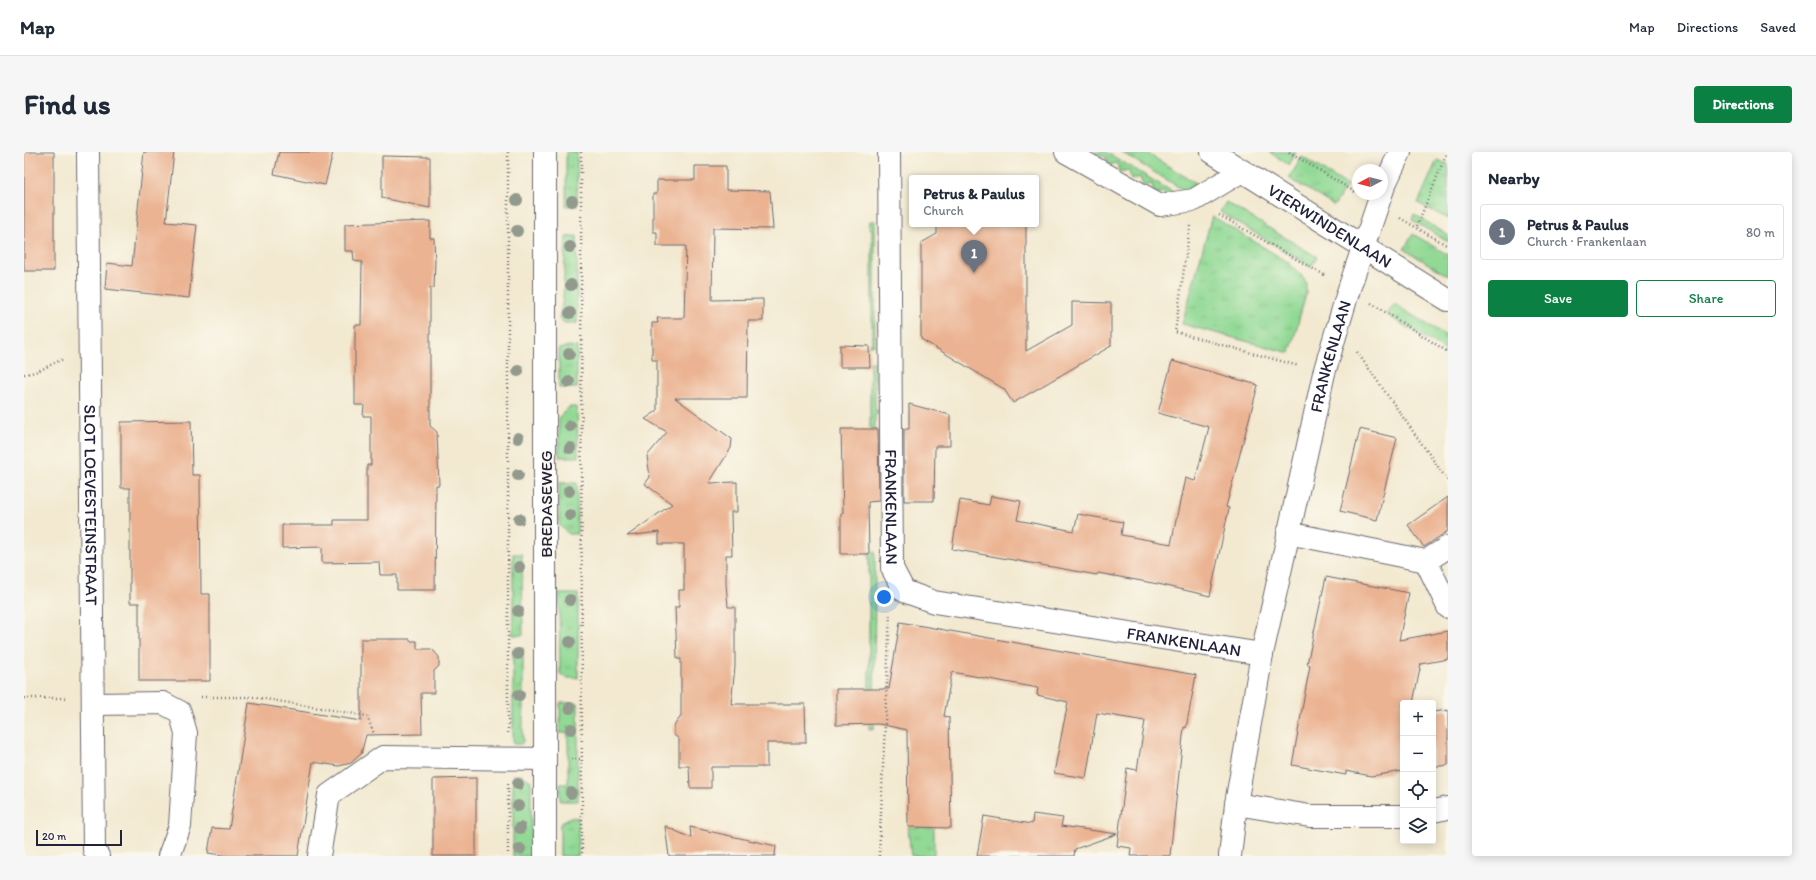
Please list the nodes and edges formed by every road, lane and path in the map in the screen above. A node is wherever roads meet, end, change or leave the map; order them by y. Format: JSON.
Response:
{"nodes":[{"id":1,"x":88,"y":152,"type":"edge"},
{"id":2,"x":508,"y":152,"type":"edge"},
{"id":3,"x":545,"y":152,"type":"edge"},
{"id":4,"x":580,"y":152,"type":"edge"},
{"id":5,"x":889,"y":152,"type":"edge"},
{"id":6,"x":1066,"y":152,"type":"edge"},
{"id":7,"x":1212,"y":152,"type":"edge"},
{"id":8,"x":1289,"y":152,"type":"edge"},
{"id":9,"x":1400,"y":152,"type":"edge"},
{"id":10,"x":1447,"y":152,"type":"edge"},
{"id":11,"x":1242,"y":171,"type":"junction"},
{"id":12,"x":1352,"y":190,"type":"edge"},
{"id":13,"x":1194,"y":200,"type":"junction"},
{"id":14,"x":1379,"y":206,"type":"junction"},
{"id":15,"x":1416,"y":226,"type":"junction"},
{"id":16,"x":1448,"y":246,"type":"edge"},
{"id":17,"x":1364,"y":248,"type":"junction"},
{"id":18,"x":1349,"y":289,"type":"junction"},
{"id":19,"x":1448,"y":300,"type":"edge"},
{"id":20,"x":1339,"y":326,"type":"junction"},
{"id":21,"x":1448,"y":352,"type":"edge"},
{"id":22,"x":90,"y":357,"type":"junction"},
{"id":23,"x":1324,"y":373,"type":"junction"},
{"id":24,"x":24,"y":374,"type":"edge"},
{"id":25,"x":1448,"y":481,"type":"edge"},
{"id":26,"x":1288,"y":533,"type":"junction"},
{"id":27,"x":1448,"y":547,"type":"edge"},
{"id":28,"x":1426,"y":561,"type":"junction"},
{"id":29,"x":1448,"y":607,"type":"edge"},
{"id":30,"x":890,"y":608,"type":"dead end"},
{"id":31,"x":1262,"y":654,"type":"junction"},
{"id":32,"x":24,"y":698,"type":"edge"},
{"id":33,"x":94,"y":704,"type":"junction"},
{"id":34,"x":180,"y":712,"type":"junction"},
{"id":35,"x":383,"y":757,"type":"junction"},
{"id":36,"x":508,"y":758,"type":"junction"},
{"id":37,"x":545,"y":759,"type":"junction"},
{"id":38,"x":1236,"y":804,"type":"junction"},
{"id":39,"x":1448,"y":808,"type":"edge"},
{"id":40,"x":1436,"y":810,"type":"edge"},
{"id":41,"x":1400,"y":816,"type":"edge"},
{"id":42,"x":98,"y":856,"type":"edge"},
{"id":43,"x":169,"y":856,"type":"edge"},
{"id":44,"x":319,"y":856,"type":"edge"},
{"id":45,"x":508,"y":856,"type":"edge"},
{"id":46,"x":545,"y":856,"type":"edge"},
{"id":47,"x":582,"y":856,"type":"edge"},
{"id":48,"x":879,"y":856,"type":"edge"},
{"id":49,"x":1230,"y":856,"type":"edge"}],
"edges":[{"from":1,"to":22,"type":"street","name":"SLOT LOEVESTEINSTRAAT"},
{"from":2,"to":36,"type":"path"},
{"from":3,"to":37,"type":"street","name":"BREDASEWEG"},
{"from":4,"to":47,"type":"path","name":"BREDASEWEG"},
{"from":5,"to":31,"type":"street","name":"FRANKENLAAN"},
{"from":6,"to":13,"type":"street"},
{"from":7,"to":11,"type":"street","name":"VIERWINDENLAAN"},
{"from":8,"to":12,"type":"path"},
{"from":9,"to":14,"type":"street","name":"FRANKENLAAN"},
{"from":10,"to":15,"type":"path"},
{"from":11,"to":13,"type":"street"},
{"from":11,"to":17,"type":"street","name":"VIERWINDENLAAN"},
{"from":13,"to":18,"type":"path"},
{"from":13,"to":23,"type":"path"},
{"from":14,"to":15,"type":"path"},
{"from":14,"to":17,"type":"street","name":"FRANKENLAAN"},
{"from":15,"to":16,"type":"path"},
{"from":17,"to":18,"type":"street","name":"FRANKENLAAN"},
{"from":17,"to":19,"type":"street","name":"VIERWINDENLAAN"},
{"from":18,"to":20,"type":"street","name":"FRANKENLAAN"},
{"from":18,"to":21,"type":"path"},
{"from":20,"to":23,"type":"street","name":"FRANKENLAAN"},
{"from":20,"to":25,"type":"path"},
{"from":22,"to":24,"type":"path"},
{"from":22,"to":33,"type":"street","name":"SLOT LOEVESTEINSTRAAT"},
{"from":23,"to":26,"type":"street","name":"FRANKENLAAN"},
{"from":26,"to":28,"type":"street"},
{"from":26,"to":31,"type":"street","name":"FRANKENLAAN"},
{"from":27,"to":28,"type":"street"},
{"from":28,"to":29,"type":"street"},
{"from":30,"to":48,"type":"path"},
{"from":31,"to":38,"type":"street","name":"FRANKENLAAN"},
{"from":32,"to":33,"type":"path"},
{"from":33,"to":34,"type":"street"},
{"from":33,"to":42,"type":"street","name":"SLOT LOEVESTEINSTRAAT"},
{"from":34,"to":35,"type":"path"},
{"from":34,"to":43,"type":"street"},
{"from":35,"to":36,"type":"street"},
{"from":35,"to":44,"type":"street"},
{"from":36,"to":37,"type":"street"},
{"from":36,"to":45,"type":"path"},
{"from":37,"to":46,"type":"street","name":"BREDASEWEG"},
{"from":38,"to":41,"type":"street"},
{"from":38,"to":49,"type":"street","name":"FRANKENLAAN"},
{"from":39,"to":40,"type":"street"}]}
